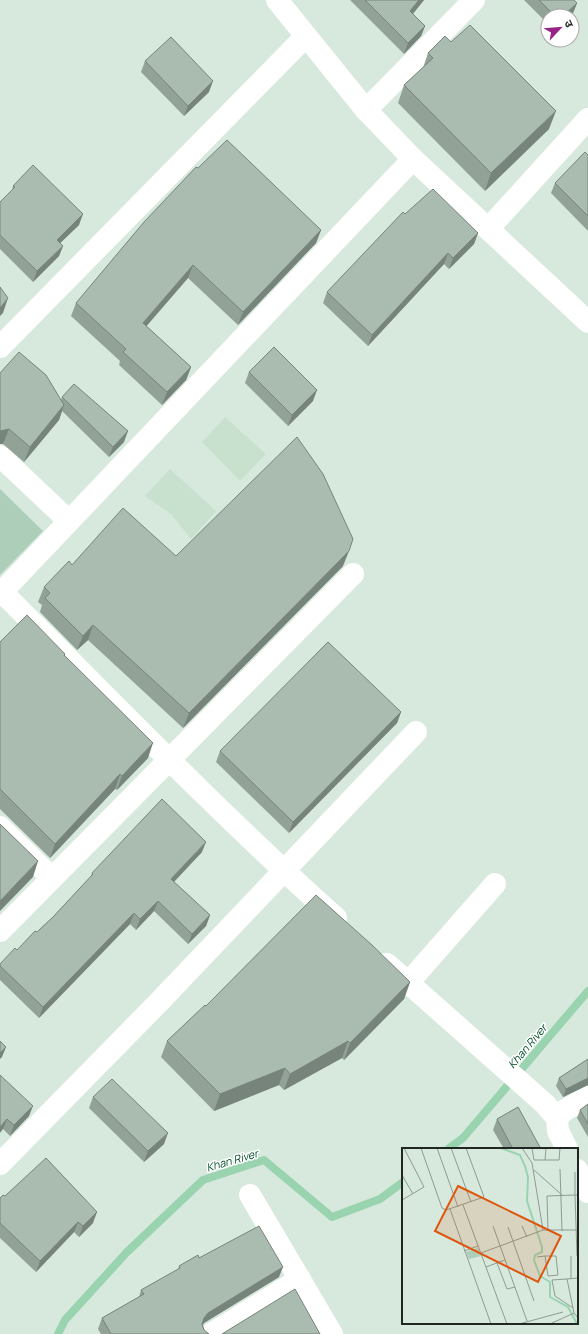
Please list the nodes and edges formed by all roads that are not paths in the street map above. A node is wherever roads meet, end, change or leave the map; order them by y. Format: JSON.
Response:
{"nodes":[{"id":1,"x":277,"y":0,"type":"edge"},
{"id":2,"x":474,"y":0,"type":"edge"},
{"id":3,"x":306,"y":36,"type":"junction"},
{"id":4,"x":366,"y":110,"type":"junction"},
{"id":5,"x":588,"y":119,"type":"edge"},
{"id":6,"x":413,"y":159,"type":"junction"},
{"id":7,"x":489,"y":228,"type":"junction"},
{"id":8,"x":588,"y":322,"type":"edge"},
{"id":9,"x":0,"y":347,"type":"edge"},
{"id":10,"x":0,"y":456,"type":"edge"},
{"id":11,"x":69,"y":521,"type":"junction"},
{"id":12,"x":354,"y":574,"type":"dead end"},
{"id":13,"x":1,"y":593,"type":"edge"},
{"id":14,"x":416,"y":732,"type":"dead end"},
{"id":15,"x":168,"y":760,"type":"junction"},
{"id":16,"x":0,"y":827,"type":"edge"},
{"id":17,"x":283,"y":871,"type":"junction"},
{"id":18,"x":52,"y":878,"type":"junction"},
{"id":19,"x":495,"y":884,"type":"dead end"},
{"id":20,"x":348,"y":930,"type":"edge"},
{"id":21,"x":0,"y":931,"type":"edge"},
{"id":22,"x":372,"y":951,"type":"edge"},
{"id":23,"x":408,"y":983,"type":"junction"},
{"id":24,"x":588,"y":1097,"type":"edge"},
{"id":25,"x":557,"y":1118,"type":"junction"},
{"id":26,"x":566,"y":1148,"type":"edge"},
{"id":27,"x":0,"y":1164,"type":"edge"},
{"id":28,"x":250,"y":1195,"type":"dead end"},
{"id":29,"x":300,"y":1279,"type":"junction"},
{"id":30,"x":211,"y":1334,"type":"edge"},
{"id":31,"x":332,"y":1334,"type":"edge"}],
"edges":[{"from":1,"to":3,"type":"street"},
{"from":2,"to":4,"type":"street"},
{"from":3,"to":4,"type":"street"},
{"from":3,"to":9,"type":"street"},
{"from":4,"to":6,"type":"street"},
{"from":5,"to":7,"type":"street"},
{"from":6,"to":7,"type":"street"},
{"from":6,"to":11,"type":"street"},
{"from":7,"to":8,"type":"street"},
{"from":10,"to":11,"type":"street"},
{"from":11,"to":13,"type":"street"},
{"from":12,"to":15,"type":"street"},
{"from":13,"to":15,"type":"street"},
{"from":14,"to":17,"type":"street"},
{"from":15,"to":17,"type":"street"},
{"from":15,"to":18,"type":"street"},
{"from":16,"to":18,"type":"street"},
{"from":17,"to":20,"type":"street"},
{"from":17,"to":27,"type":"street"},
{"from":18,"to":21,"type":"street"},
{"from":19,"to":23,"type":"street"},
{"from":22,"to":23,"type":"street"},
{"from":23,"to":25,"type":"street"},
{"from":24,"to":25,"type":"street"},
{"from":25,"to":26,"type":"street"},
{"from":28,"to":29,"type":"street"},
{"from":29,"to":30,"type":"street"},
{"from":29,"to":31,"type":"street"}]}
